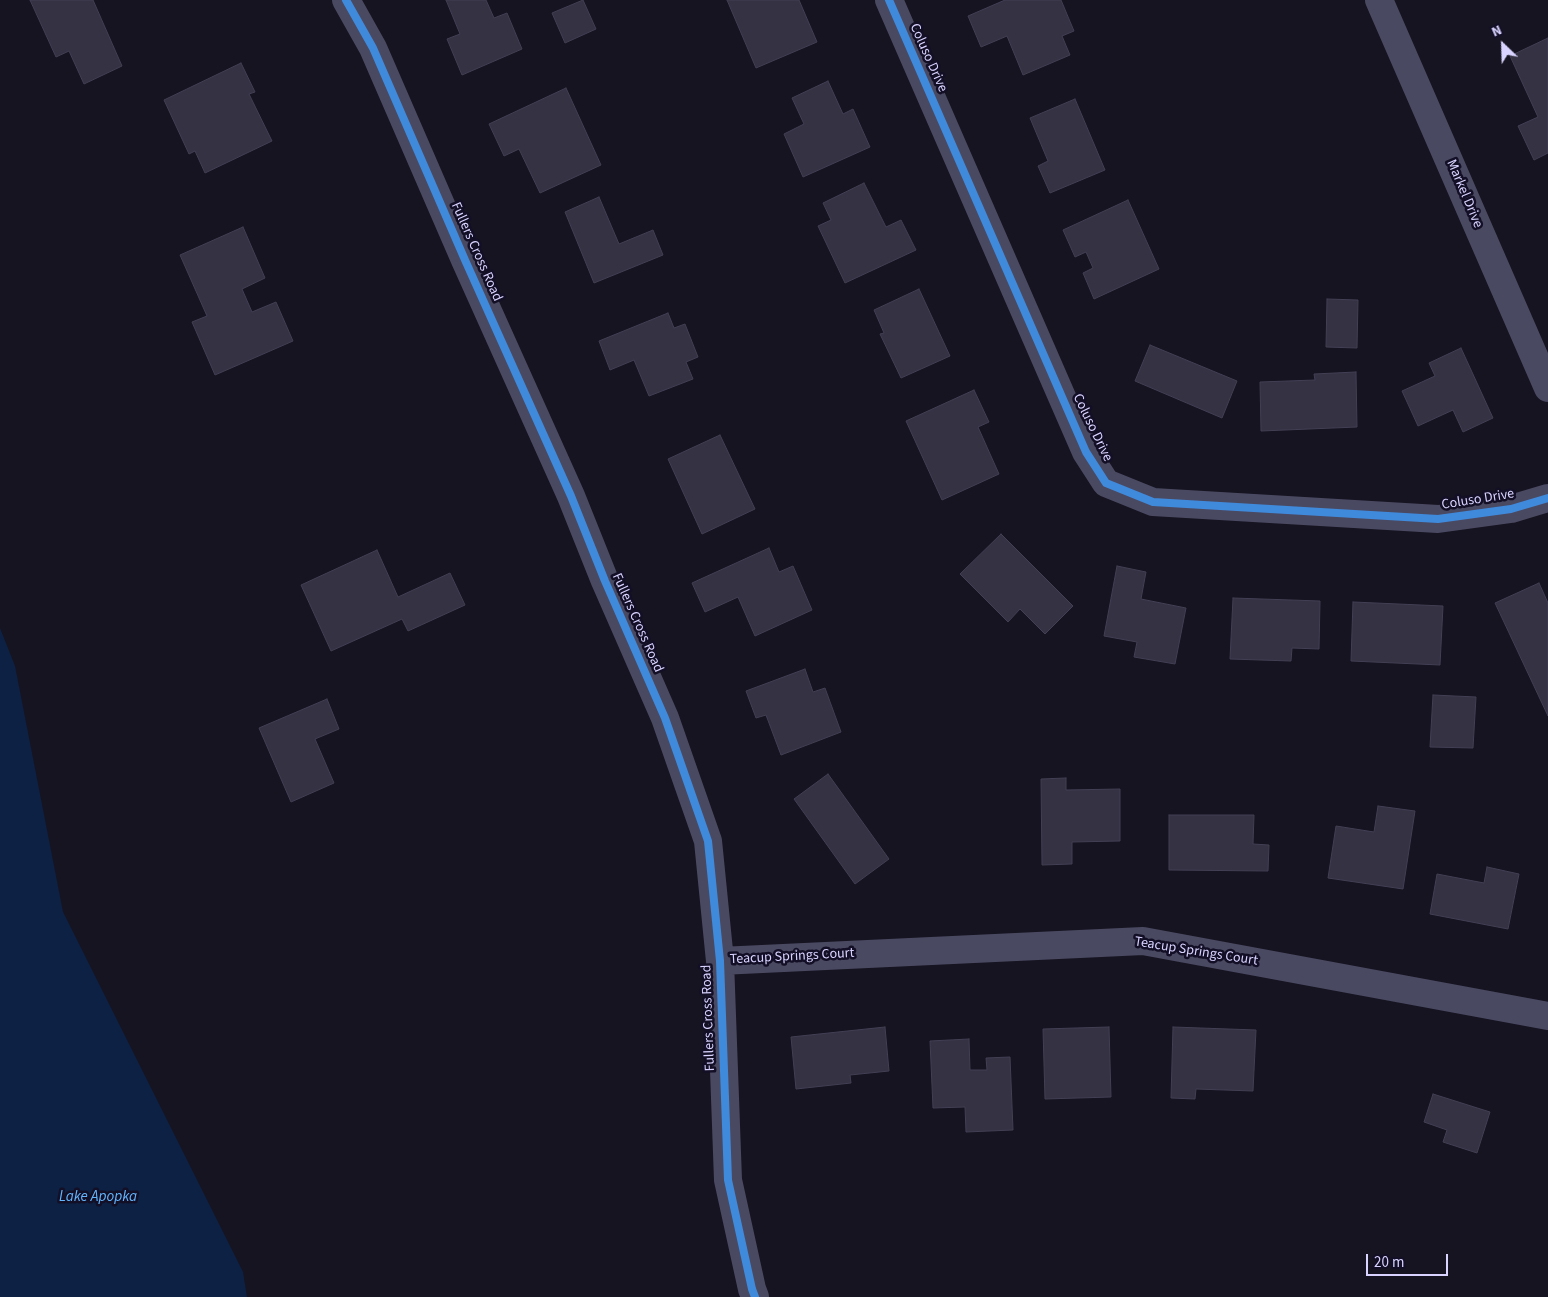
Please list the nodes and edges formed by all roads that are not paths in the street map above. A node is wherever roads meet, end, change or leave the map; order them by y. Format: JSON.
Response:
{"nodes":[{"id":1,"x":346,"y":0,"type":"edge"},
{"id":2,"x":889,"y":0,"type":"edge"},
{"id":3,"x":1379,"y":0,"type":"edge"},
{"id":4,"x":1548,"y":388,"type":"edge"},
{"id":5,"x":1548,"y":498,"type":"edge"},
{"id":6,"x":720,"y":961,"type":"junction"},
{"id":7,"x":1548,"y":1016,"type":"edge"},
{"id":8,"x":755,"y":1297,"type":"edge"}],
"edges":[{"from":1,"to":6,"type":"street","name":"Fullers Cross Road"},
{"from":2,"to":5,"type":"street","name":"Coluso Drive"},
{"from":3,"to":4,"type":"street","name":"Markel Drive"},
{"from":6,"to":7,"type":"street","name":"Teacup Springs Court"},
{"from":6,"to":8,"type":"street","name":"Fullers Cross Road"}]}
